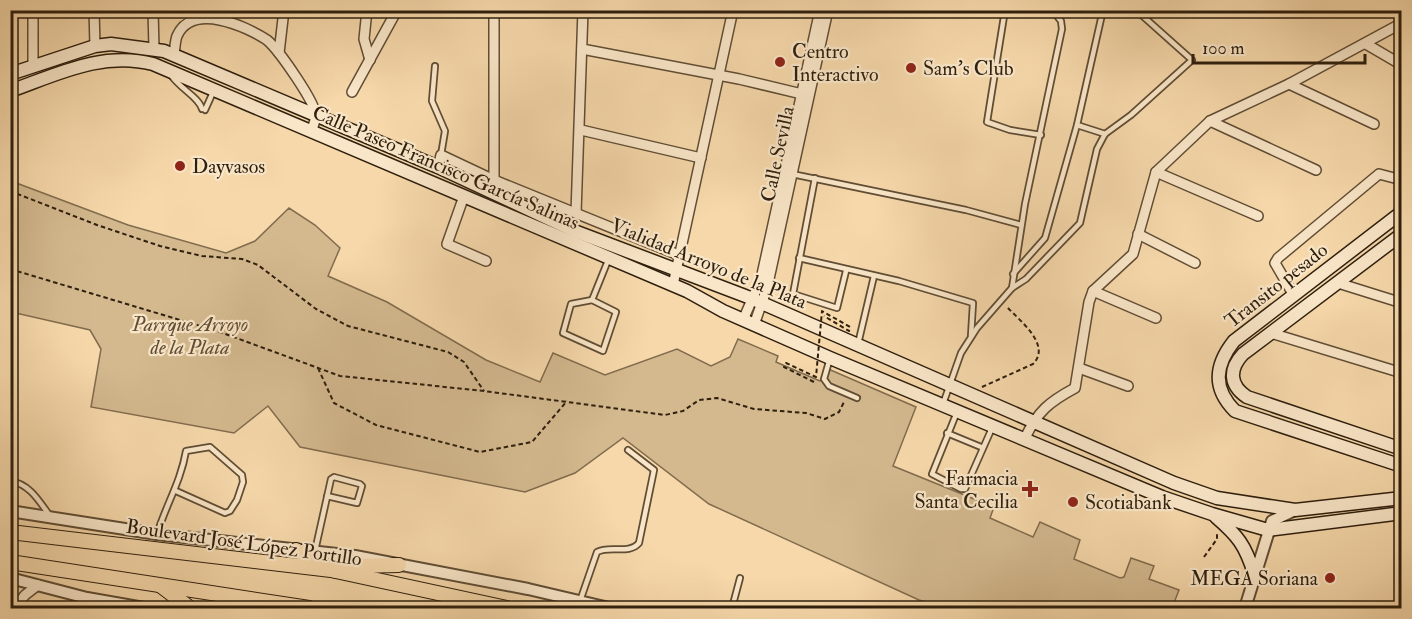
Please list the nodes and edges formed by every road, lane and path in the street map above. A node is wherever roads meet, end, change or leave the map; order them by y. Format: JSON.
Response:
{"nodes":[{"id":1,"x":33,"y":10,"type":"edge"},
{"id":2,"x":94,"y":10,"type":"edge"},
{"id":3,"x":153,"y":10,"type":"edge"},
{"id":4,"x":284,"y":10,"type":"edge"},
{"id":5,"x":367,"y":10,"type":"edge"},
{"id":6,"x":397,"y":10,"type":"edge"},
{"id":7,"x":494,"y":10,"type":"edge"},
{"id":8,"x":583,"y":10,"type":"edge"},
{"id":9,"x":733,"y":10,"type":"edge"},
{"id":10,"x":820,"y":10,"type":"edge"},
{"id":11,"x":828,"y":10,"type":"edge"},
{"id":12,"x":1005,"y":10,"type":"edge"},
{"id":13,"x":1052,"y":10,"type":"edge"},
{"id":14,"x":1102,"y":10,"type":"edge"},
{"id":15,"x":1136,"y":10,"type":"edge"},
{"id":16,"x":1401,"y":23,"type":"edge"},
{"id":17,"x":1365,"y":44,"type":"junction"},
{"id":18,"x":95,"y":46,"type":"junction"},
{"id":19,"x":154,"y":49,"type":"junction"},
{"id":20,"x":582,"y":49,"type":"junction"},
{"id":21,"x":279,"y":53,"type":"junction"},
{"id":22,"x":174,"y":54,"type":"junction"},
{"id":23,"x":370,"y":60,"type":"junction"},
{"id":24,"x":1401,"y":65,"type":"edge"},
{"id":25,"x":33,"y":66,"type":"junction"},
{"id":26,"x":435,"y":66,"type":"dead end"},
{"id":27,"x":168,"y":70,"type":"junction"},
{"id":28,"x":10,"y":74,"type":"edge"},
{"id":29,"x":719,"y":75,"type":"junction"},
{"id":30,"x":1289,"y":84,"type":"junction"},
{"id":31,"x":214,"y":90,"type":"junction"},
{"id":32,"x":10,"y":91,"type":"edge"},
{"id":33,"x":352,"y":92,"type":"dead end"},
{"id":34,"x":804,"y":95,"type":"junction"},
{"id":35,"x":316,"y":116,"type":"junction"},
{"id":36,"x":1210,"y":122,"type":"junction"},
{"id":37,"x":1374,"y":124,"type":"dead end"},
{"id":38,"x":1077,"y":125,"type":"junction"},
{"id":39,"x":312,"y":130,"type":"junction"},
{"id":40,"x":581,"y":130,"type":"junction"},
{"id":41,"x":1105,"y":134,"type":"junction"},
{"id":42,"x":1041,"y":135,"type":"junction"},
{"id":43,"x":701,"y":158,"type":"junction"},
{"id":44,"x":440,"y":161,"type":"junction"},
{"id":45,"x":1316,"y":170,"type":"dead end"},
{"id":46,"x":1156,"y":172,"type":"junction"},
{"id":47,"x":789,"y":173,"type":"junction"},
{"id":48,"x":815,"y":177,"type":"junction"},
{"id":49,"x":494,"y":180,"type":"junction"},
{"id":50,"x":1401,"y":180,"type":"edge"},
{"id":51,"x":10,"y":191,"type":"edge"},
{"id":52,"x":464,"y":196,"type":"junction"},
{"id":53,"x":1401,"y":212,"type":"edge"},
{"id":54,"x":576,"y":213,"type":"junction"},
{"id":55,"x":1258,"y":216,"type":"dead end"},
{"id":56,"x":1021,"y":225,"type":"junction"},
{"id":57,"x":1138,"y":234,"type":"junction"},
{"id":58,"x":1400,"y":237,"type":"edge"},
{"id":59,"x":612,"y":252,"type":"junction"},
{"id":60,"x":681,"y":256,"type":"junction"},
{"id":61,"x":799,"y":258,"type":"junction"},
{"id":62,"x":486,"y":261,"type":"dead end"},
{"id":63,"x":1195,"y":263,"type":"dead end"},
{"id":64,"x":10,"y":269,"type":"edge"},
{"id":65,"x":846,"y":271,"type":"junction"},
{"id":66,"x":677,"y":272,"type":"junction"},
{"id":67,"x":1013,"y":274,"type":"junction"},
{"id":68,"x":874,"y":276,"type":"junction"},
{"id":69,"x":1338,"y":284,"type":"junction"},
{"id":70,"x":673,"y":285,"type":"junction"},
{"id":71,"x":1012,"y":288,"type":"junction"},
{"id":72,"x":1093,"y":291,"type":"junction"},
{"id":73,"x":1293,"y":294,"type":"junction"},
{"id":74,"x":592,"y":300,"type":"junction"},
{"id":75,"x":1001,"y":301,"type":"junction"},
{"id":76,"x":757,"y":302,"type":"junction"},
{"id":77,"x":1401,"y":303,"type":"edge"},
{"id":78,"x":824,"y":316,"type":"dead end"},
{"id":79,"x":1156,"y":318,"type":"dead end"},
{"id":80,"x":748,"y":323,"type":"junction"},
{"id":81,"x":1271,"y":333,"type":"junction"},
{"id":82,"x":971,"y":336,"type":"junction"},
{"id":83,"x":858,"y":344,"type":"junction"},
{"id":84,"x":830,"y":358,"type":"junction"},
{"id":85,"x":318,"y":368,"type":"junction"},
{"id":86,"x":1079,"y":368,"type":"junction"},
{"id":87,"x":1401,"y":373,"type":"edge"},
{"id":88,"x":814,"y":382,"type":"dead end"},
{"id":89,"x":948,"y":386,"type":"junction"},
{"id":90,"x":1128,"y":386,"type":"dead end"},
{"id":91,"x":484,"y":391,"type":"junction"},
{"id":92,"x":848,"y":394,"type":"junction"},
{"id":93,"x":968,"y":394,"type":"junction"},
{"id":94,"x":857,"y":398,"type":"dead end"},
{"id":95,"x":567,"y":401,"type":"junction"},
{"id":96,"x":942,"y":405,"type":"junction"},
{"id":97,"x":957,"y":412,"type":"junction"},
{"id":98,"x":1033,"y":422,"type":"junction"},
{"id":99,"x":993,"y":426,"type":"junction"},
{"id":100,"x":947,"y":433,"type":"junction"},
{"id":101,"x":1025,"y":438,"type":"junction"},
{"id":102,"x":981,"y":447,"type":"junction"},
{"id":103,"x":1401,"y":449,"type":"edge"},
{"id":104,"x":628,"y":450,"type":"dead end"},
{"id":105,"x":1401,"y":466,"type":"edge"},
{"id":106,"x":10,"y":481,"type":"edge"},
{"id":107,"x":176,"y":491,"type":"junction"},
{"id":108,"x":327,"y":496,"type":"junction"},
{"id":109,"x":1401,"y":498,"type":"edge"},
{"id":110,"x":1295,"y":510,"type":"junction"},
{"id":111,"x":10,"y":511,"type":"edge"},
{"id":112,"x":1401,"y":513,"type":"edge"},
{"id":113,"x":1212,"y":514,"type":"junction"},
{"id":114,"x":50,"y":516,"type":"junction"},
{"id":115,"x":1268,"y":530,"type":"junction"},
{"id":116,"x":10,"y":532,"type":"edge"},
{"id":117,"x":1218,"y":533,"type":"dead end"},
{"id":118,"x":157,"y":534,"type":"junction"},
{"id":119,"x":296,"y":550,"type":"junction"},
{"id":120,"x":315,"y":552,"type":"junction"},
{"id":121,"x":1204,"y":557,"type":"dead end"},
{"id":122,"x":10,"y":562,"type":"edge"},
{"id":123,"x":399,"y":565,"type":"junction"},
{"id":124,"x":333,"y":571,"type":"junction"},
{"id":125,"x":1254,"y":573,"type":"junction"},
{"id":126,"x":10,"y":578,"type":"edge"},
{"id":127,"x":740,"y":578,"type":"dead end"},
{"id":128,"x":38,"y":585,"type":"junction"},
{"id":129,"x":159,"y":585,"type":"junction"},
{"id":130,"x":580,"y":601,"type":"junction"},
{"id":131,"x":15,"y":604,"type":"edge"},
{"id":132,"x":144,"y":609,"type":"edge"},
{"id":133,"x":190,"y":609,"type":"edge"},
{"id":134,"x":309,"y":609,"type":"edge"},
{"id":135,"x":507,"y":609,"type":"edge"},
{"id":136,"x":609,"y":609,"type":"edge"},
{"id":137,"x":732,"y":609,"type":"edge"},
{"id":138,"x":1245,"y":609,"type":"edge"}],
"edges":[{"from":1,"to":25,"type":"street"},
{"from":2,"to":18,"type":"street"},
{"from":3,"to":19,"type":"street"},
{"from":4,"to":21,"type":"street"},
{"from":5,"to":23,"type":"street"},
{"from":6,"to":23,"type":"street"},
{"from":7,"to":49,"type":"street"},
{"from":8,"to":20,"type":"street"},
{"from":9,"to":29,"type":"street"},
{"from":10,"to":34,"type":"street","name":"Calle Sevilla"},
{"from":11,"to":34,"type":"street","name":"Calle Sevilla"},
{"from":12,"to":42,"type":"lane"},
{"from":13,"to":42,"type":"lane"},
{"from":14,"to":38,"type":"lane"},
{"from":15,"to":41,"type":"lane"},
{"from":16,"to":17,"type":"street"},
{"from":17,"to":24,"type":"street"},
{"from":17,"to":30,"type":"street"},
{"from":18,"to":19,"type":"main road","name":"Vialidad Arroyo de la Plata"},
{"from":18,"to":25,"type":"main road","name":"Vialidad Arroyo de la Plata"},
{"from":19,"to":22,"type":"main road","name":"Vialidad Arroyo de la Plata"},
{"from":20,"to":29,"type":"street"},
{"from":20,"to":40,"type":"street"},
{"from":21,"to":22,"type":"street"},
{"from":21,"to":35,"type":"street"},
{"from":22,"to":35,"type":"main road","name":"Vialidad Arroyo de la Plata"},
{"from":23,"to":33,"type":"street"},
{"from":25,"to":28,"type":"main road","name":"Vialidad Arroyo de la Plata"},
{"from":26,"to":44,"type":"lane"},
{"from":27,"to":31,"type":"main road","name":"Calle Paseo Francisco García Salinas"},
{"from":27,"to":31,"type":"lane"},
{"from":27,"to":32,"type":"main road","name":"Calle Paseo Francisco García Salinas"},
{"from":29,"to":34,"type":"street"},
{"from":29,"to":43,"type":"street"},
{"from":30,"to":36,"type":"street"},
{"from":30,"to":37,"type":"street"},
{"from":31,"to":39,"type":"main road","name":"Calle Paseo Francisco García Salinas"},
{"from":34,"to":47,"type":"street","name":"Calle Sevilla"},
{"from":35,"to":39,"type":"street"},
{"from":35,"to":44,"type":"main road","name":"Vialidad Arroyo de la Plata"},
{"from":36,"to":45,"type":"street"},
{"from":36,"to":46,"type":"street"},
{"from":38,"to":41,"type":"lane"},
{"from":38,"to":67,"type":"lane"},
{"from":39,"to":52,"type":"main road","name":"Calle Paseo Francisco García Salinas"},
{"from":40,"to":43,"type":"street"},
{"from":40,"to":54,"type":"street"},
{"from":41,"to":71,"type":"lane"},
{"from":42,"to":56,"type":"lane"},
{"from":43,"to":60,"type":"street"},
{"from":44,"to":49,"type":"street"},
{"from":44,"to":59,"type":"main road","name":"Vialidad Arroyo de la Plata"},
{"from":46,"to":55,"type":"street"},
{"from":46,"to":57,"type":"street"},
{"from":47,"to":48,"type":"lane"},
{"from":47,"to":76,"type":"street","name":"Calle Sevilla"},
{"from":48,"to":56,"type":"lane"},
{"from":48,"to":61,"type":"lane"},
{"from":49,"to":54,"type":"street"},
{"from":50,"to":73,"type":"street"},
{"from":51,"to":91,"type":"path"},
{"from":52,"to":59,"type":"main road","name":"Calle Paseo Francisco García Salinas"},
{"from":52,"to":62,"type":"street"},
{"from":53,"to":73,"type":"main road","name":"Transito pesado"},
{"from":54,"to":60,"type":"street"},
{"from":56,"to":67,"type":"lane"},
{"from":57,"to":63,"type":"street"},
{"from":57,"to":72,"type":"street"},
{"from":58,"to":69,"type":"main road","name":"Transito pesado"},
{"from":59,"to":66,"type":"main road","name":"Vialidad Arroyo de la Plata"},
{"from":59,"to":70,"type":"main road","name":"Calle Paseo Francisco García Salinas"},
{"from":59,"to":74,"type":"lane"},
{"from":60,"to":66,"type":"street"},
{"from":61,"to":65,"type":"lane"},
{"from":61,"to":65,"type":"lane"},
{"from":64,"to":85,"type":"path"},
{"from":65,"to":68,"type":"lane"},
{"from":66,"to":70,"type":"street"},
{"from":66,"to":76,"type":"main road","name":"Vialidad Arroyo de la Plata"},
{"from":67,"to":71,"type":"lane"},
{"from":68,"to":82,"type":"lane"},
{"from":68,"to":83,"type":"lane"},
{"from":69,"to":77,"type":"street"},
{"from":69,"to":81,"type":"main road","name":"Transito pesado"},
{"from":70,"to":80,"type":"main road","name":"Calle Paseo Francisco García Salinas"},
{"from":71,"to":75,"type":"lane"},
{"from":72,"to":79,"type":"street"},
{"from":72,"to":86,"type":"street"},
{"from":73,"to":105,"type":"main road","name":"Transito pesado"},
{"from":74,"to":74,"type":"lane"},
{"from":75,"to":82,"type":"lane"},
{"from":75,"to":93,"type":"path"},
{"from":76,"to":80,"type":"street","name":"Calle Sevilla"},
{"from":76,"to":83,"type":"main road","name":"Vialidad Arroyo de la Plata"},
{"from":78,"to":88,"type":"path","bridge":true},
{"from":80,"to":84,"type":"main road","name":"Calle Paseo Francisco García Salinas"},
{"from":81,"to":87,"type":"street"},
{"from":81,"to":103,"type":"main road","name":"Transito pesado"},
{"from":82,"to":89,"type":"lane"},
{"from":83,"to":89,"type":"main road","name":"Vialidad Arroyo de la Plata"},
{"from":84,"to":92,"type":"lane"},
{"from":84,"to":96,"type":"main road","name":"Calle Paseo Francisco García Salinas"},
{"from":85,"to":91,"type":"path"},
{"from":85,"to":95,"type":"path"},
{"from":86,"to":90,"type":"street"},
{"from":86,"to":98,"type":"street"},
{"from":89,"to":93,"type":"main road","name":"Vialidad Arroyo de la Plata"},
{"from":89,"to":96,"type":"lane"},
{"from":91,"to":95,"type":"path"},
{"from":92,"to":94,"type":"lane"},
{"from":92,"to":95,"type":"path"},
{"from":93,"to":98,"type":"main road","name":"Vialidad Arroyo de la Plata"},
{"from":96,"to":97,"type":"main road","name":"Calle Paseo Francisco García Salinas"},
{"from":97,"to":99,"type":"main road","name":"Calle Paseo Francisco García Salinas"},
{"from":97,"to":100,"type":"lane"},
{"from":98,"to":101,"type":"street"},
{"from":98,"to":110,"type":"main road","name":"Vialidad Arroyo de la Plata"},
{"from":99,"to":101,"type":"main road","name":"Calle Paseo Francisco García Salinas"},
{"from":99,"to":102,"type":"lane"},
{"from":100,"to":102,"type":"lane"},
{"from":100,"to":102,"type":"lane"},
{"from":101,"to":113,"type":"main road","name":"Calle Paseo Francisco García Salinas"},
{"from":104,"to":130,"type":"lane"},
{"from":106,"to":114,"type":"lane"},
{"from":107,"to":107,"type":"lane"},
{"from":107,"to":118,"type":"lane"},
{"from":108,"to":108,"type":"lane"},
{"from":108,"to":120,"type":"lane"},
{"from":109,"to":110,"type":"main road","name":"Vialidad Arroyo de la Plata"},
{"from":110,"to":115,"type":"street"},
{"from":111,"to":114,"type":"street"},
{"from":112,"to":115,"type":"main road"},
{"from":113,"to":115,"type":"main road","name":"Calle Paseo Francisco García Salinas"},
{"from":113,"to":125,"type":"main road"},
{"from":114,"to":118,"type":"street"},
{"from":115,"to":125,"type":"street"},
{"from":116,"to":124,"type":"main road","name":"Boulevard José López Portillo"},
{"from":117,"to":121,"type":"path"},
{"from":118,"to":119,"type":"street"},
{"from":119,"to":120,"type":"street"},
{"from":119,"to":124,"type":"main road"},
{"from":120,"to":123,"type":"street"},
{"from":122,"to":129,"type":"main road"},
{"from":123,"to":124,"type":"main road"},
{"from":123,"to":130,"type":"street"},
{"from":124,"to":135,"type":"main road","name":"Boulevard José López Portillo"},
{"from":125,"to":138,"type":"street"},
{"from":126,"to":128,"type":"street"},
{"from":127,"to":137,"type":"lane"},
{"from":128,"to":131,"type":"street"},
{"from":128,"to":132,"type":"street"},
{"from":129,"to":133,"type":"main road"},
{"from":129,"to":134,"type":"main road"},
{"from":130,"to":136,"type":"street"}]}
